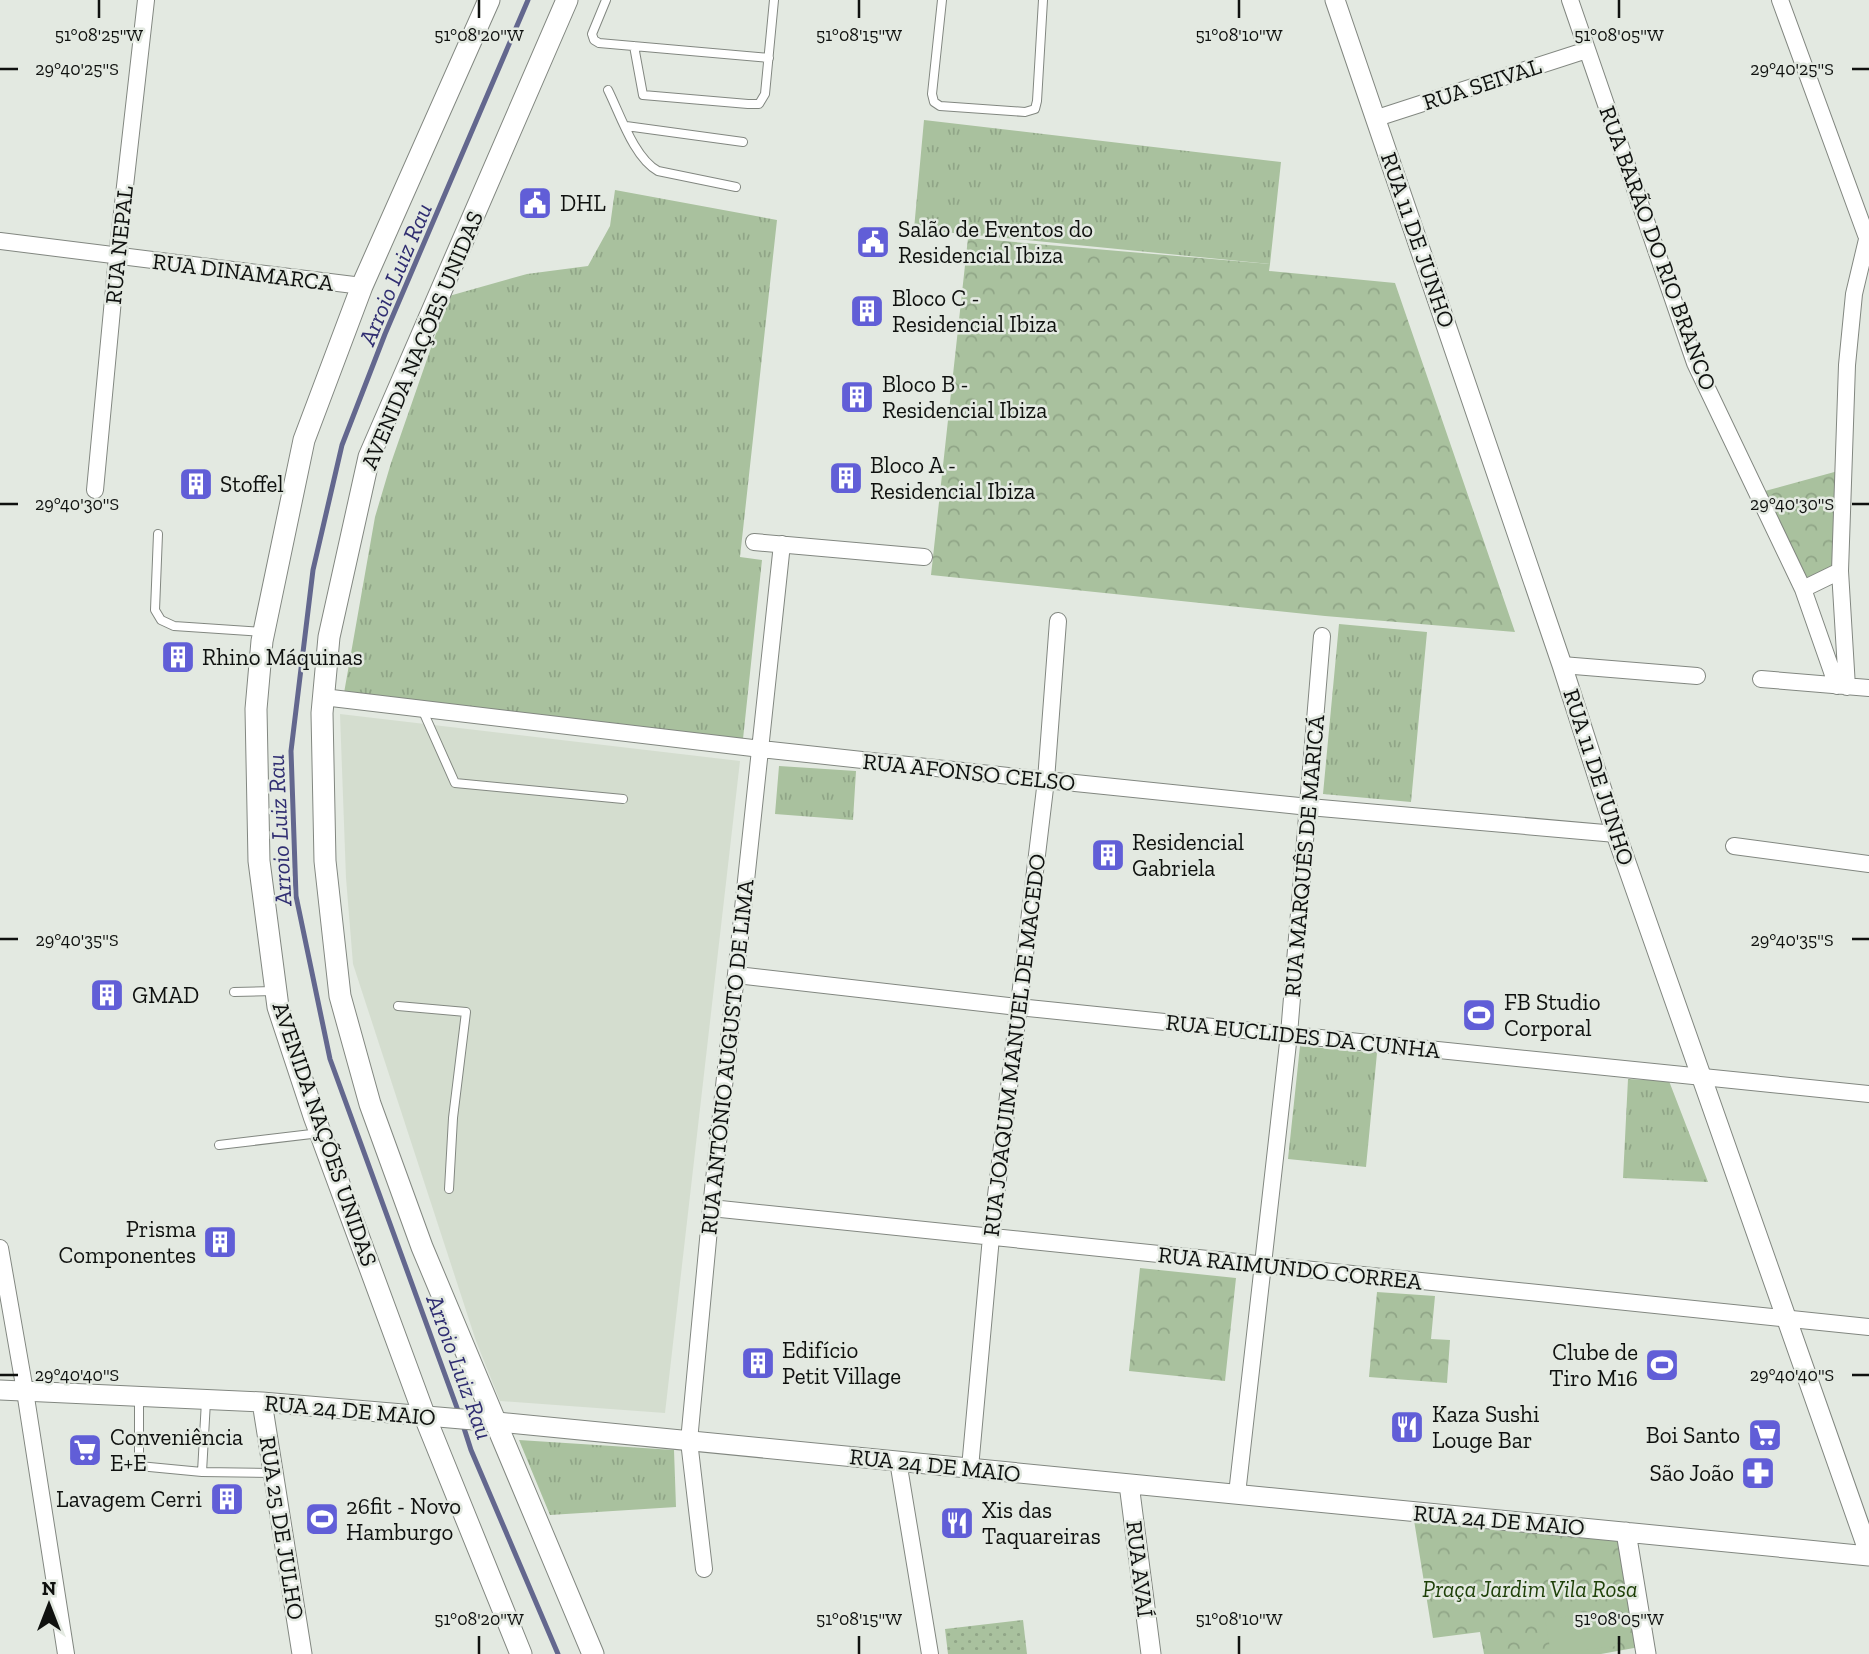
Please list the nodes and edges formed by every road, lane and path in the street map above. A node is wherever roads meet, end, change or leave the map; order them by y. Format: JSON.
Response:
{"nodes":[{"id":1,"x":146,"y":0,"type":"edge"},
{"id":2,"x":489,"y":0,"type":"edge"},
{"id":3,"x":567,"y":0,"type":"edge"},
{"id":4,"x":606,"y":0,"type":"edge"},
{"id":5,"x":774,"y":0,"type":"edge"},
{"id":6,"x":942,"y":0,"type":"edge"},
{"id":7,"x":1043,"y":0,"type":"edge"},
{"id":8,"x":1335,"y":0,"type":"edge"},
{"id":9,"x":1570,"y":0,"type":"edge"},
{"id":10,"x":1780,"y":0,"type":"edge"},
{"id":11,"x":634,"y":47,"type":"junction"},
{"id":12,"x":1587,"y":50,"type":"junction"},
{"id":13,"x":769,"y":58,"type":"junction"},
{"id":14,"x":608,"y":90,"type":"dead end"},
{"id":15,"x":1377,"y":118,"type":"junction"},
{"id":16,"x":626,"y":126,"type":"junction"},
{"id":17,"x":743,"y":142,"type":"dead end"},
{"id":18,"x":736,"y":187,"type":"dead end"},
{"id":19,"x":1868,"y":233,"type":"edge"},
{"id":20,"x":0,"y":241,"type":"edge"},
{"id":21,"x":117,"y":257,"type":"junction"},
{"id":22,"x":362,"y":286,"type":"junction"},
{"id":23,"x":1862,"y":293,"type":"edge"},
{"id":24,"x":95,"y":491,"type":"dead end"},
{"id":25,"x":158,"y":534,"type":"dead end"},
{"id":26,"x":754,"y":541,"type":"dead end"},
{"id":27,"x":782,"y":544,"type":"junction"},
{"id":28,"x":924,"y":556,"type":"dead end"},
{"id":29,"x":1840,"y":571,"type":"junction"},
{"id":30,"x":1803,"y":589,"type":"junction"},
{"id":31,"x":1058,"y":621,"type":"dead end"},
{"id":32,"x":264,"y":632,"type":"junction"},
{"id":33,"x":1322,"y":636,"type":"dead end"},
{"id":34,"x":1562,"y":665,"type":"junction"},
{"id":35,"x":1697,"y":676,"type":"dead end"},
{"id":36,"x":1761,"y":679,"type":"dead end"},
{"id":37,"x":1842,"y":686,"type":"junction"},
{"id":38,"x":1869,"y":688,"type":"edge"},
{"id":39,"x":323,"y":697,"type":"junction"},
{"id":40,"x":422,"y":709,"type":"junction"},
{"id":41,"x":761,"y":749,"type":"junction"},
{"id":42,"x":1045,"y":780,"type":"junction"},
{"id":43,"x":623,"y":799,"type":"dead end"},
{"id":44,"x":1309,"y":807,"type":"junction"},
{"id":45,"x":1616,"y":834,"type":"junction"},
{"id":46,"x":1734,"y":846,"type":"dead end"},
{"id":47,"x":1869,"y":864,"type":"edge"},
{"id":48,"x":737,"y":975,"type":"junction"},
{"id":49,"x":276,"y":990,"type":"junction"},
{"id":50,"x":234,"y":992,"type":"dead end"},
{"id":51,"x":398,"y":1006,"type":"dead end"},
{"id":52,"x":1018,"y":1007,"type":"junction"},
{"id":53,"x":1289,"y":1034,"type":"junction"},
{"id":54,"x":1702,"y":1077,"type":"junction"},
{"id":55,"x":1869,"y":1094,"type":"edge"},
{"id":56,"x":320,"y":1133,"type":"junction"},
{"id":57,"x":219,"y":1145,"type":"dead end"},
{"id":58,"x":449,"y":1189,"type":"dead end"},
{"id":59,"x":711,"y":1208,"type":"junction"},
{"id":60,"x":991,"y":1237,"type":"junction"},
{"id":61,"x":0,"y":1248,"type":"edge"},
{"id":62,"x":1263,"y":1265,"type":"junction"},
{"id":63,"x":1786,"y":1317,"type":"junction"},
{"id":64,"x":1869,"y":1327,"type":"edge"},
{"id":65,"x":0,"y":1390,"type":"edge"},
{"id":66,"x":26,"y":1391,"type":"junction"},
{"id":67,"x":139,"y":1396,"type":"junction"},
{"id":68,"x":206,"y":1399,"type":"junction"},
{"id":69,"x":262,"y":1402,"type":"junction"},
{"id":70,"x":425,"y":1417,"type":"junction"},
{"id":71,"x":498,"y":1422,"type":"junction"},
{"id":72,"x":689,"y":1441,"type":"junction"},
{"id":73,"x":898,"y":1461,"type":"junction"},
{"id":74,"x":970,"y":1468,"type":"junction"},
{"id":75,"x":202,"y":1472,"type":"junction"},
{"id":76,"x":273,"y":1473,"type":"junction"},
{"id":77,"x":1129,"y":1484,"type":"junction"},
{"id":78,"x":1237,"y":1494,"type":"junction"},
{"id":79,"x":1626,"y":1532,"type":"junction"},
{"id":80,"x":1869,"y":1554,"type":"edge"},
{"id":81,"x":704,"y":1569,"type":"dead end"},
{"id":82,"x":66,"y":1654,"type":"edge"},
{"id":83,"x":302,"y":1654,"type":"edge"},
{"id":84,"x":521,"y":1654,"type":"edge"},
{"id":85,"x":593,"y":1654,"type":"edge"},
{"id":86,"x":930,"y":1654,"type":"edge"},
{"id":87,"x":1151,"y":1654,"type":"edge"},
{"id":88,"x":1646,"y":1654,"type":"edge"}],
"edges":[{"from":1,"to":21,"type":"street","name":"RUA NEPAL"},
{"from":2,"to":22,"type":"main road","name":"AVENIDA NAÇÕES UNIDAS"},
{"from":3,"to":39,"type":"main road","name":"AVENIDA NAÇÕES UNIDAS"},
{"from":4,"to":11,"type":"lane"},
{"from":5,"to":13,"type":"lane"},
{"from":6,"to":7,"type":"lane"},
{"from":8,"to":15,"type":"street","name":"RUA 11 DE JUNHO"},
{"from":9,"to":12,"type":"street","name":"RUA BARÃO DO RIO BRANCO"},
{"from":10,"to":19,"type":"street"},
{"from":11,"to":13,"type":"lane"},
{"from":11,"to":13,"type":"lane"},
{"from":12,"to":15,"type":"street","name":"RUA SEIVAL"},
{"from":12,"to":30,"type":"street","name":"RUA BARÃO DO RIO BRANCO"},
{"from":14,"to":16,"type":"lane"},
{"from":15,"to":34,"type":"street","name":"RUA 11 DE JUNHO"},
{"from":16,"to":17,"type":"lane"},
{"from":16,"to":18,"type":"lane"},
{"from":19,"to":23,"type":"street"},
{"from":20,"to":21,"type":"street","name":"RUA DINAMARCA"},
{"from":21,"to":22,"type":"street","name":"RUA DINAMARCA"},
{"from":21,"to":24,"type":"street","name":"RUA NEPAL"},
{"from":22,"to":32,"type":"main road","name":"AVENIDA NAÇÕES UNIDAS"},
{"from":23,"to":29,"type":"street"},
{"from":25,"to":32,"type":"lane"},
{"from":26,"to":27,"type":"street"},
{"from":27,"to":28,"type":"street"},
{"from":27,"to":41,"type":"street","name":"RUA ANTÔNIO AUGUSTO DE LIMA"},
{"from":29,"to":30,"type":"street"},
{"from":29,"to":37,"type":"street"},
{"from":30,"to":37,"type":"street","name":"RUA BARÃO DO RIO BRANCO"},
{"from":31,"to":42,"type":"street","name":"RUA JOAQUIM MANUEL DE MACEDO"},
{"from":32,"to":49,"type":"main road","name":"AVENIDA NAÇÕES UNIDAS"},
{"from":33,"to":44,"type":"street","name":"RUA MARQUÊS DE MARICÁ"},
{"from":34,"to":35,"type":"street"},
{"from":34,"to":45,"type":"street","name":"RUA 11 DE JUNHO"},
{"from":36,"to":37,"type":"street"},
{"from":37,"to":38,"type":"street"},
{"from":39,"to":40,"type":"street","name":"RUA AFONSO CELSO"},
{"from":39,"to":71,"type":"main road","name":"AVENIDA NAÇÕES UNIDAS"},
{"from":40,"to":41,"type":"street","name":"RUA AFONSO CELSO"},
{"from":40,"to":43,"type":"lane"},
{"from":41,"to":42,"type":"street","name":"RUA AFONSO CELSO"},
{"from":41,"to":48,"type":"street","name":"RUA ANTÔNIO AUGUSTO DE LIMA"},
{"from":42,"to":44,"type":"street","name":"RUA AFONSO CELSO"},
{"from":42,"to":52,"type":"street","name":"RUA JOAQUIM MANUEL DE MACEDO"},
{"from":44,"to":45,"type":"street","name":"RUA AFONSO CELSO"},
{"from":44,"to":53,"type":"street","name":"RUA MARQUÊS DE MARICÁ"},
{"from":45,"to":54,"type":"street","name":"RUA 11 DE JUNHO"},
{"from":46,"to":47,"type":"street"},
{"from":48,"to":52,"type":"street","name":"RUA EUCLIDES DA CUNHA"},
{"from":48,"to":59,"type":"street","name":"RUA ANTÔNIO AUGUSTO DE LIMA"},
{"from":49,"to":50,"type":"lane"},
{"from":49,"to":56,"type":"main road","name":"AVENIDA NAÇÕES UNIDAS"},
{"from":51,"to":58,"type":"lane"},
{"from":52,"to":53,"type":"street","name":"RUA EUCLIDES DA CUNHA"},
{"from":52,"to":60,"type":"street","name":"RUA JOAQUIM MANUEL DE MACEDO"},
{"from":53,"to":54,"type":"street","name":"RUA EUCLIDES DA CUNHA"},
{"from":53,"to":62,"type":"street","name":"RUA MARQUÊS DE MARICÁ"},
{"from":54,"to":55,"type":"street","name":"RUA EUCLIDES DA CUNHA"},
{"from":54,"to":63,"type":"street","name":"RUA 11 DE JUNHO"},
{"from":56,"to":57,"type":"lane"},
{"from":56,"to":70,"type":"main road","name":"AVENIDA NAÇÕES UNIDAS"},
{"from":59,"to":60,"type":"street","name":"RUA RAIMUNDO CORREA"},
{"from":59,"to":72,"type":"street","name":"RUA ANTÔNIO AUGUSTO DE LIMA"},
{"from":60,"to":62,"type":"street","name":"RUA RAIMUNDO CORREA"},
{"from":60,"to":74,"type":"street","name":"RUA JOAQUIM MANUEL DE MACEDO"},
{"from":61,"to":66,"type":"street"},
{"from":62,"to":63,"type":"street","name":"RUA RAIMUNDO CORREA"},
{"from":62,"to":78,"type":"street","name":"RUA MARQUÊS DE MARICÁ"},
{"from":63,"to":64,"type":"street","name":"RUA RAIMUNDO CORREA"},
{"from":63,"to":80,"type":"street","name":"RUA 11 DE JUNHO"},
{"from":65,"to":66,"type":"street","name":"RUA 24 DE MAIO"},
{"from":66,"to":67,"type":"street","name":"RUA 24 DE MAIO"},
{"from":66,"to":82,"type":"street"},
{"from":67,"to":68,"type":"street","name":"RUA 24 DE MAIO"},
{"from":67,"to":75,"type":"lane"},
{"from":68,"to":69,"type":"street","name":"RUA 24 DE MAIO"},
{"from":68,"to":75,"type":"lane"},
{"from":69,"to":70,"type":"street","name":"RUA 24 DE MAIO"},
{"from":69,"to":76,"type":"street","name":"RUA 25 DE JULHO"},
{"from":70,"to":71,"type":"street","name":"RUA 24 DE MAIO"},
{"from":70,"to":84,"type":"main road","name":"AVENIDA NAÇÕES UNIDAS"},
{"from":71,"to":72,"type":"street","name":"RUA 24 DE MAIO"},
{"from":71,"to":85,"type":"main road","name":"AVENIDA NAÇÕES UNIDAS"},
{"from":72,"to":73,"type":"street","name":"RUA 24 DE MAIO"},
{"from":72,"to":81,"type":"street","name":"RUA ANTÔNIO AUGUSTO DE LIMA"},
{"from":73,"to":74,"type":"street","name":"RUA 24 DE MAIO"},
{"from":73,"to":86,"type":"street"},
{"from":74,"to":77,"type":"street","name":"RUA 24 DE MAIO"},
{"from":75,"to":76,"type":"lane"},
{"from":76,"to":83,"type":"street","name":"RUA 25 DE JULHO"},
{"from":77,"to":78,"type":"street","name":"RUA 24 DE MAIO"},
{"from":77,"to":87,"type":"street","name":"RUA AVAÍ"},
{"from":78,"to":79,"type":"street","name":"RUA 24 DE MAIO"},
{"from":79,"to":80,"type":"street","name":"RUA 24 DE MAIO"},
{"from":79,"to":88,"type":"street"}]}
